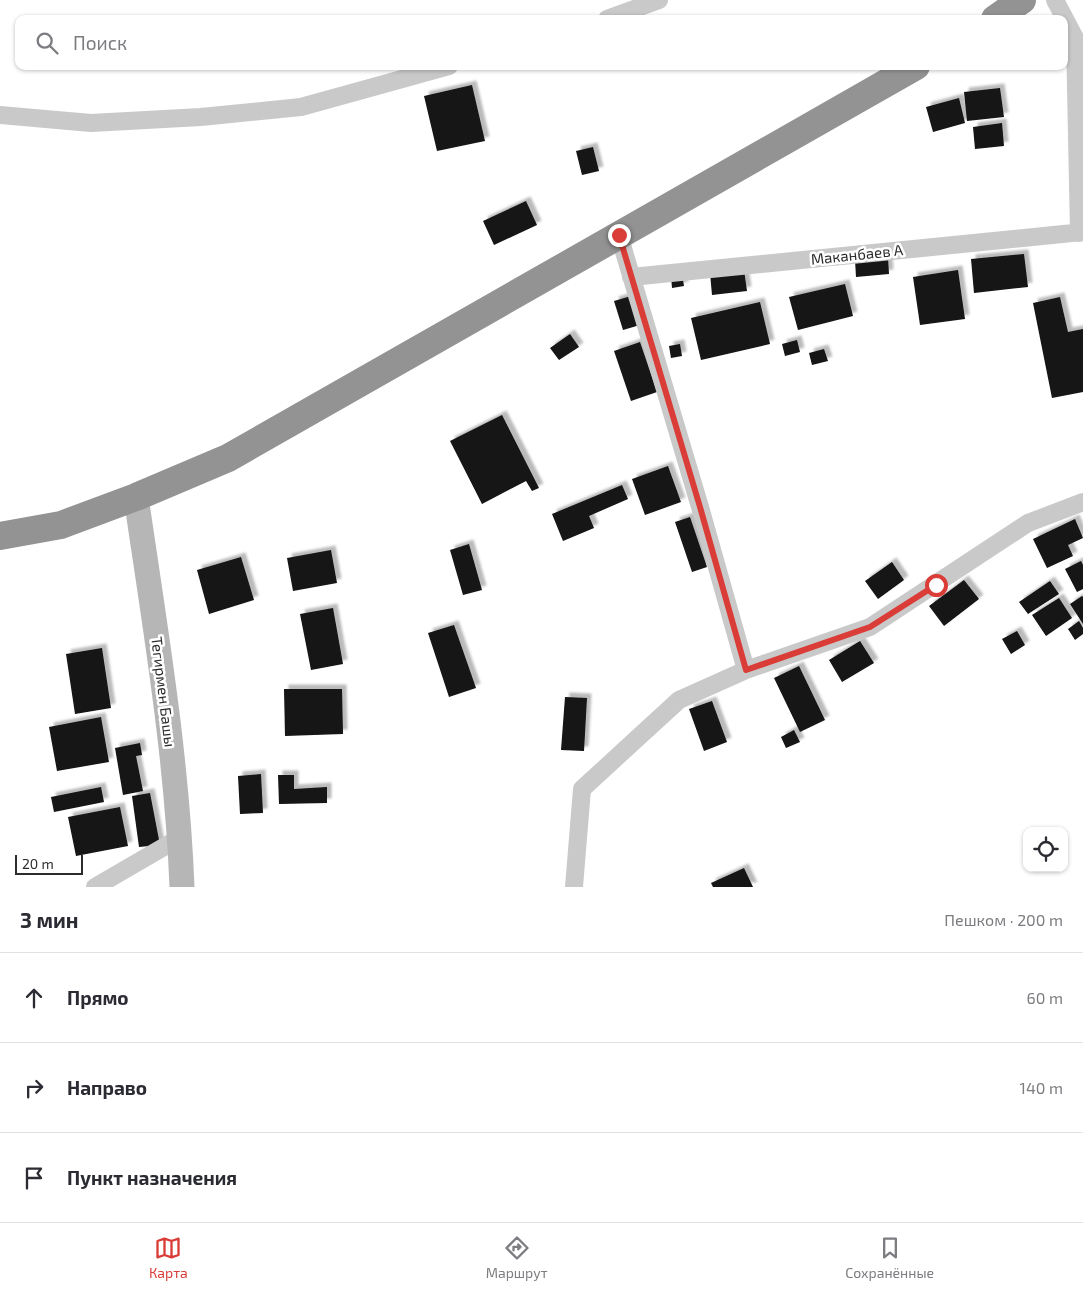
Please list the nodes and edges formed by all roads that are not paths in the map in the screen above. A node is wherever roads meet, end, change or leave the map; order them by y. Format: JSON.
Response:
{"nodes":[{"id":1,"x":659,"y":0,"type":"edge"},
{"id":2,"x":1022,"y":0,"type":"edge"},
{"id":3,"x":1054,"y":0,"type":"edge"},
{"id":4,"x":619,"y":15,"type":"edge"},
{"id":5,"x":1001,"y":15,"type":"edge"},
{"id":6,"x":1062,"y":15,"type":"edge"},
{"id":7,"x":1068,"y":25,"type":"edge"},
{"id":8,"x":435,"y":70,"type":"edge"},
{"id":9,"x":909,"y":70,"type":"edge"},
{"id":10,"x":0,"y":116,"type":"edge"},
{"id":11,"x":1081,"y":233,"type":"edge"},
{"id":12,"x":619,"y":235,"type":"junction"},
{"id":13,"x":631,"y":277,"type":"junction"},
{"id":14,"x":136,"y":498,"type":"junction"},
{"id":15,"x":1083,"y":502,"type":"edge"},
{"id":16,"x":0,"y":536,"type":"edge"},
{"id":17,"x":746,"y":670,"type":"junction"},
{"id":18,"x":180,"y":838,"type":"junction"},
{"id":19,"x":95,"y":887,"type":"edge"},
{"id":20,"x":182,"y":887,"type":"edge"},
{"id":21,"x":574,"y":887,"type":"edge"}],
"edges":[{"from":1,"to":4,"type":"street"},
{"from":2,"to":5,"type":"highway"},
{"from":3,"to":6,"type":"street"},
{"from":7,"to":11,"type":"street"},
{"from":8,"to":10,"type":"street"},
{"from":9,"to":12,"type":"highway"},
{"from":11,"to":13,"type":"street","name":"Маканбаев А"},
{"from":12,"to":13,"type":"street"},
{"from":12,"to":14,"type":"highway"},
{"from":13,"to":17,"type":"street"},
{"from":14,"to":16,"type":"highway"},
{"from":14,"to":18,"type":"street","name":"Тегирмен Башы"},
{"from":15,"to":17,"type":"street"},
{"from":17,"to":21,"type":"street"},
{"from":18,"to":19,"type":"street"},
{"from":18,"to":20,"type":"street","name":"Тегирмен Башы"}]}
